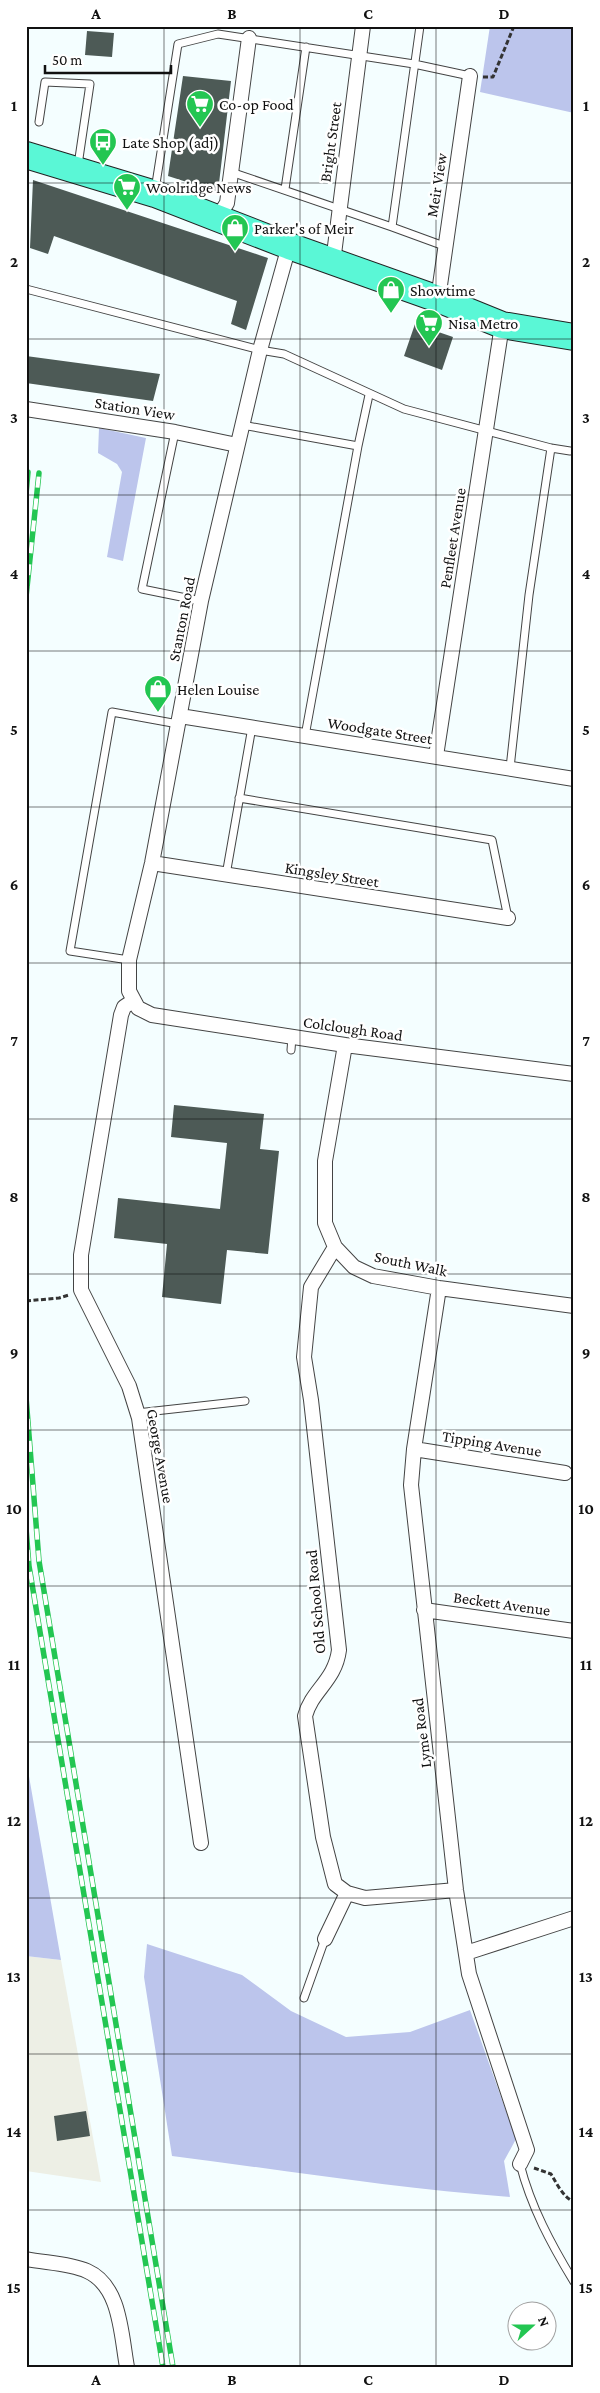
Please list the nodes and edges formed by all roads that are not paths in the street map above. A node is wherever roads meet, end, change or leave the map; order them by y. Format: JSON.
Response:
{"nodes":[{"id":1,"x":363,"y":26,"type":"edge"},
{"id":2,"x":420,"y":26,"type":"edge"},
{"id":3,"x":249,"y":38,"type":"junction"},
{"id":4,"x":306,"y":47,"type":"junction"},
{"id":5,"x":359,"y":56,"type":"junction"},
{"id":6,"x":414,"y":64,"type":"junction"},
{"id":7,"x":470,"y":76,"type":"joint"},
{"id":8,"x":39,"y":122,"type":"dead end"},
{"id":9,"x":26,"y":155,"type":"edge"},
{"id":10,"x":77,"y":170,"type":"junction"},
{"id":11,"x":231,"y":172,"type":"junction"},
{"id":12,"x":285,"y":189,"type":"junction"},
{"id":13,"x":155,"y":194,"type":"junction"},
{"id":14,"x":338,"y":207,"type":"junction"},
{"id":15,"x":217,"y":219,"type":"junction"},
{"id":16,"x":392,"y":228,"type":"junction"},
{"id":17,"x":289,"y":246,"type":"junction"},
{"id":18,"x":444,"y":246,"type":"junction"},
{"id":19,"x":333,"y":262,"type":"junction"},
{"id":20,"x":26,"y":289,"type":"edge"},
{"id":21,"x":438,"y":299,"type":"junction"},
{"id":22,"x":502,"y":325,"type":"junction"},
{"id":23,"x":574,"y":337,"type":"edge"},
{"id":24,"x":260,"y":350,"type":"junction"},
{"id":25,"x":369,"y":395,"type":"junction"},
{"id":26,"x":26,"y":409,"type":"edge"},
{"id":27,"x":242,"y":425,"type":"junction"},
{"id":28,"x":487,"y":430,"type":"junction"},
{"id":29,"x":176,"y":432,"type":"junction"},
{"id":30,"x":237,"y":445,"type":"junction"},
{"id":31,"x":358,"y":446,"type":"junction"},
{"id":32,"x":551,"y":448,"type":"junction"},
{"id":33,"x":570,"y":451,"type":"dead end"},
{"id":34,"x":201,"y":602,"type":"junction"},
{"id":35,"x":179,"y":720,"type":"junction"},
{"id":36,"x":252,"y":727,"type":"junction"},
{"id":37,"x":306,"y":736,"type":"junction"},
{"id":38,"x":436,"y":756,"type":"junction"},
{"id":39,"x":510,"y":768,"type":"junction"},
{"id":40,"x":574,"y":779,"type":"edge"},
{"id":41,"x":240,"y":798,"type":"junction"},
{"id":42,"x":152,"y":863,"type":"junction"},
{"id":43,"x":226,"y":876,"type":"junction"},
{"id":44,"x":508,"y":918,"type":"joint"},
{"id":45,"x":129,"y":960,"type":"junction"},
{"id":46,"x":133,"y":1001,"type":"junction"},
{"id":47,"x":345,"y":1045,"type":"junction"},
{"id":48,"x":574,"y":1074,"type":"edge"},
{"id":49,"x":336,"y":1247,"type":"junction"},
{"id":50,"x":439,"y":1288,"type":"junction"},
{"id":51,"x":574,"y":1306,"type":"edge"},
{"id":52,"x":245,"y":1401,"type":"dead end"},
{"id":53,"x":137,"y":1413,"type":"junction"},
{"id":54,"x":414,"y":1449,"type":"junction"},
{"id":55,"x":565,"y":1473,"type":"dead end"},
{"id":56,"x":424,"y":1610,"type":"junction"},
{"id":57,"x":574,"y":1631,"type":"edge"},
{"id":58,"x":201,"y":1843,"type":"dead end"},
{"id":59,"x":456,"y":1890,"type":"junction"},
{"id":60,"x":347,"y":1893,"type":"junction"},
{"id":61,"x":574,"y":1918,"type":"edge"},
{"id":62,"x":325,"y":1939,"type":"joint"},
{"id":63,"x":466,"y":1953,"type":"junction"},
{"id":64,"x":304,"y":1998,"type":"dead end"},
{"id":65,"x":520,"y":2164,"type":"joint"},
{"id":66,"x":26,"y":2259,"type":"edge"},
{"id":67,"x":574,"y":2282,"type":"edge"},
{"id":68,"x":127,"y":2367,"type":"edge"}],
"edges":[{"from":1,"to":5,"type":"street","name":"Bright Street"},
{"from":2,"to":6,"type":"lane"},
{"from":3,"to":4,"type":"lane"},
{"from":3,"to":11,"type":"street"},
{"from":3,"to":13,"type":"lane"},
{"from":4,"to":5,"type":"lane"},
{"from":4,"to":12,"type":"lane"},
{"from":5,"to":6,"type":"lane"},
{"from":5,"to":14,"type":"street","name":"Bright Street"},
{"from":6,"to":7,"type":"lane"},
{"from":6,"to":16,"type":"lane"},
{"from":7,"to":18,"type":"street","name":"Meir View"},
{"from":8,"to":10,"type":"lane"},
{"from":9,"to":10,"type":"highway"},
{"from":10,"to":13,"type":"highway"},
{"from":11,"to":12,"type":"lane"},
{"from":11,"to":15,"type":"street"},
{"from":12,"to":14,"type":"lane"},
{"from":13,"to":15,"type":"highway"},
{"from":14,"to":16,"type":"lane"},
{"from":14,"to":19,"type":"street","name":"Bright Street"},
{"from":15,"to":17,"type":"highway"},
{"from":16,"to":18,"type":"lane"},
{"from":17,"to":19,"type":"highway"},
{"from":17,"to":24,"type":"street","name":"Stanton Road"},
{"from":18,"to":21,"type":"street","name":"Meir View"},
{"from":19,"to":21,"type":"highway"},
{"from":20,"to":24,"type":"lane"},
{"from":21,"to":22,"type":"highway"},
{"from":22,"to":23,"type":"highway"},
{"from":22,"to":28,"type":"street","name":"Penfleet Avenue"},
{"from":24,"to":25,"type":"lane"},
{"from":24,"to":27,"type":"street","name":"Stanton Road"},
{"from":25,"to":28,"type":"lane"},
{"from":25,"to":31,"type":"lane"},
{"from":26,"to":29,"type":"street","name":"Station View"},
{"from":27,"to":30,"type":"street","name":"Stanton Road"},
{"from":27,"to":31,"type":"lane"},
{"from":28,"to":32,"type":"lane"},
{"from":28,"to":38,"type":"street","name":"Penfleet Avenue"},
{"from":29,"to":30,"type":"street","name":"Station View"},
{"from":29,"to":34,"type":"lane"},
{"from":30,"to":34,"type":"street","name":"Stanton Road"},
{"from":31,"to":37,"type":"lane"},
{"from":32,"to":33,"type":"lane"},
{"from":32,"to":39,"type":"lane"},
{"from":34,"to":35,"type":"street","name":"Stanton Road"},
{"from":35,"to":36,"type":"street","name":"Woodgate Street"},
{"from":35,"to":42,"type":"street","name":"Stanton Road"},
{"from":35,"to":45,"type":"lane"},
{"from":36,"to":37,"type":"street","name":"Woodgate Street"},
{"from":36,"to":41,"type":"lane"},
{"from":37,"to":38,"type":"street","name":"Woodgate Street"},
{"from":38,"to":39,"type":"street","name":"Woodgate Street"},
{"from":39,"to":40,"type":"street","name":"Woodgate Street"},
{"from":41,"to":43,"type":"lane"},
{"from":41,"to":44,"type":"lane"},
{"from":42,"to":43,"type":"street","name":"Kingsley Street"},
{"from":42,"to":45,"type":"street","name":"Stanton Road"},
{"from":43,"to":44,"type":"street","name":"Kingsley Street"},
{"from":45,"to":46,"type":"street","name":"Stanton Road"},
{"from":46,"to":47,"type":"street","name":"Colclough Road"},
{"from":46,"to":53,"type":"street","name":"George Avenue"},
{"from":47,"to":48,"type":"street","name":"Colclough Road"},
{"from":47,"to":49,"type":"street","name":"South Walk"},
{"from":49,"to":50,"type":"street","name":"South Walk"},
{"from":49,"to":60,"type":"street","name":"Old School Road"},
{"from":50,"to":51,"type":"street","name":"South Walk"},
{"from":50,"to":54,"type":"street","name":"Lyme Road"},
{"from":52,"to":53,"type":"lane"},
{"from":53,"to":58,"type":"street","name":"George Avenue"},
{"from":54,"to":55,"type":"street","name":"Tipping Avenue"},
{"from":54,"to":56,"type":"street","name":"Lyme Road"},
{"from":56,"to":57,"type":"street","name":"Beckett Avenue"},
{"from":56,"to":59,"type":"street","name":"Lyme Road"},
{"from":59,"to":60,"type":"street"},
{"from":59,"to":63,"type":"street","name":"Lyme Road"},
{"from":60,"to":62,"type":"street"},
{"from":61,"to":63,"type":"street"},
{"from":62,"to":64,"type":"lane"},
{"from":63,"to":65,"type":"street","name":"Lyme Road"},
{"from":65,"to":67,"type":"lane"},
{"from":66,"to":68,"type":"street"}]}
